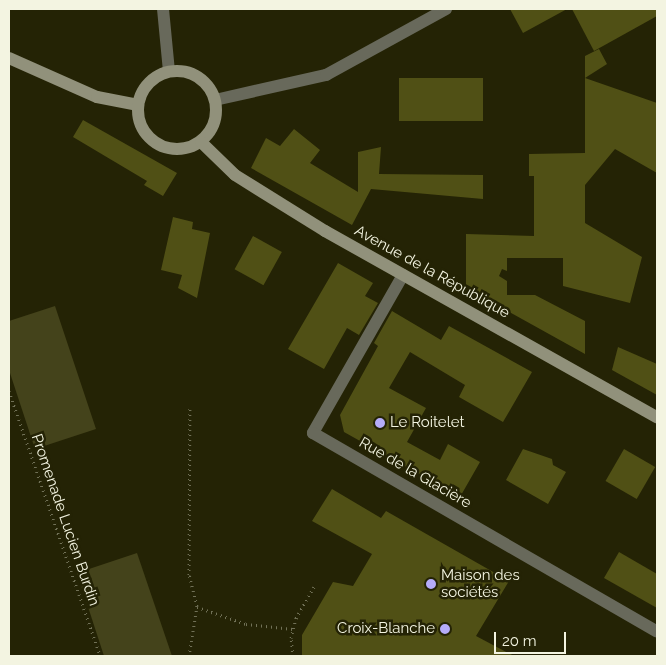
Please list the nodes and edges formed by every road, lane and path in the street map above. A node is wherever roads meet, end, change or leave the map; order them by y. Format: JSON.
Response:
{"nodes":[{"id":1,"x":164,"y":9,"type":"edge"},
{"id":2,"x":446,"y":9,"type":"edge"},
{"id":3,"x":9,"y":58,"type":"edge"},
{"id":4,"x":169,"y":71,"type":"junction"},
{"id":5,"x":215,"y":100,"type":"junction"},
{"id":6,"x":138,"y":104,"type":"junction"},
{"id":7,"x":201,"y":142,"type":"junction"},
{"id":8,"x":403,"y":276,"type":"junction"},
{"id":9,"x":9,"y":391,"type":"edge"},
{"id":10,"x":190,"y":407,"type":"dead end"},
{"id":11,"x":657,"y":417,"type":"edge"},
{"id":12,"x":314,"y":587,"type":"dead end"},
{"id":13,"x":197,"y":606,"type":"junction"},
{"id":14,"x":293,"y":629,"type":"junction"},
{"id":15,"x":657,"y":632,"type":"edge"},
{"id":16,"x":100,"y":656,"type":"edge"},
{"id":17,"x":189,"y":656,"type":"edge"},
{"id":18,"x":293,"y":656,"type":"edge"}],
"edges":[{"from":1,"to":4,"type":"street"},
{"from":2,"to":5,"type":"street"},
{"from":3,"to":6,"type":"main road"},
{"from":4,"to":5,"type":"main road"},
{"from":4,"to":6,"type":"main road"},
{"from":5,"to":7,"type":"main road"},
{"from":6,"to":7,"type":"main road"},
{"from":7,"to":8,"type":"main road","name":"Avenue de la République"},
{"from":8,"to":11,"type":"main road","name":"Avenue de la République"},
{"from":8,"to":15,"type":"street","name":"Rue de la Glacière"},
{"from":9,"to":16,"type":"path","name":"Promenade Lucien Burdin"},
{"from":10,"to":13,"type":"path"},
{"from":12,"to":14,"type":"path"},
{"from":13,"to":14,"type":"path"},
{"from":13,"to":17,"type":"path"},
{"from":14,"to":18,"type":"path"}]}
